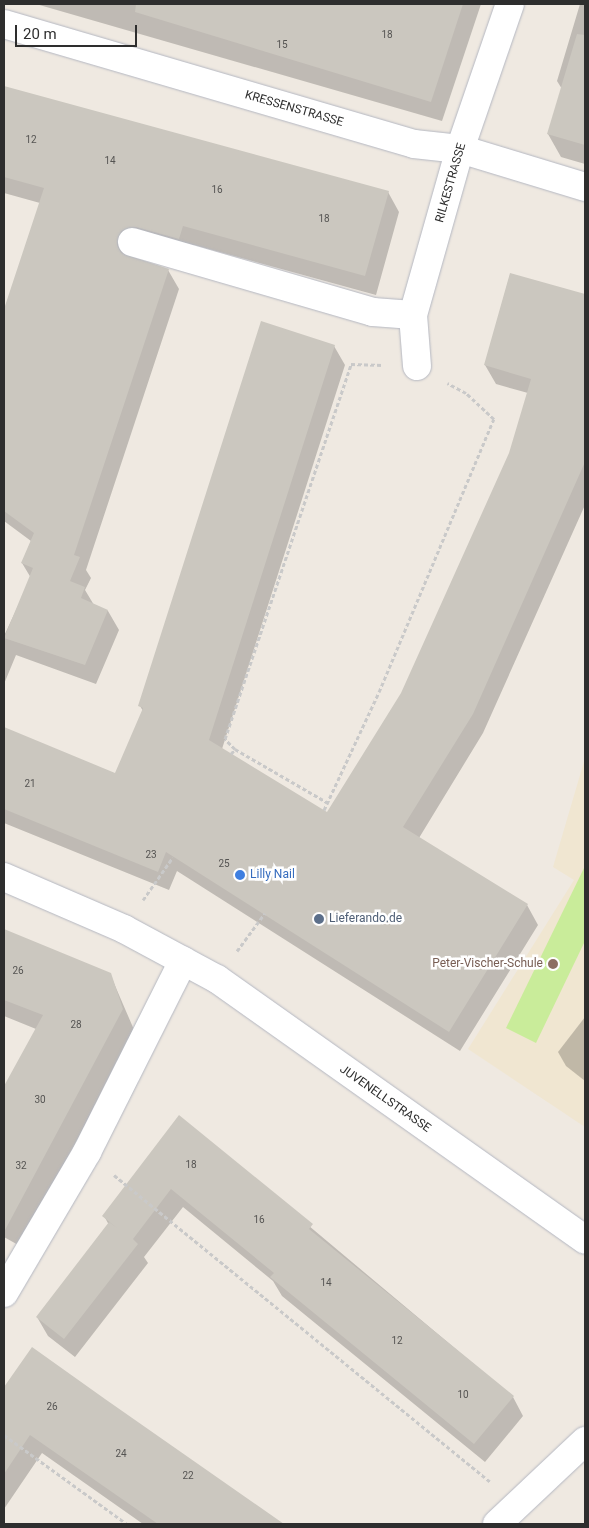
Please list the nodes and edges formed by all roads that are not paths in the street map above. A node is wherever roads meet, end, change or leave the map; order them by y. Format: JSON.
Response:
{"nodes":[{"id":1,"x":510,"y":4,"type":"edge"},
{"id":2,"x":4,"y":24,"type":"edge"},
{"id":3,"x":460,"y":149,"type":"junction"},
{"id":4,"x":585,"y":187,"type":"edge"},
{"id":5,"x":132,"y":242,"type":"dead end"},
{"id":6,"x":413,"y":315,"type":"junction"},
{"id":7,"x":417,"y":366,"type":"road end"},
{"id":8,"x":4,"y":877,"type":"edge"},
{"id":9,"x":183,"y":962,"type":"junction"},
{"id":10,"x":585,"y":1240,"type":"edge"},
{"id":11,"x":4,"y":1293,"type":"edge"},
{"id":12,"x":585,"y":1442,"type":"edge"},
{"id":13,"x":497,"y":1524,"type":"edge"}],
"edges":[{"from":1,"to":3,"type":"street","name":"RILKESTRASSE"},
{"from":2,"to":3,"type":"street","name":"KRESSENSTRASSE"},
{"from":3,"to":4,"type":"street","name":"KRESSENSTRASSE"},
{"from":3,"to":6,"type":"street","name":"RILKESTRASSE"},
{"from":5,"to":6,"type":"street"},
{"from":6,"to":7,"type":"street","name":"RILKESTRASSE"},
{"from":8,"to":9,"type":"street","name":"JUVENELLSTRASSE"},
{"from":9,"to":10,"type":"street","name":"JUVENELLSTRASSE"},
{"from":9,"to":11,"type":"street"},
{"from":12,"to":13,"type":"street"}]}
